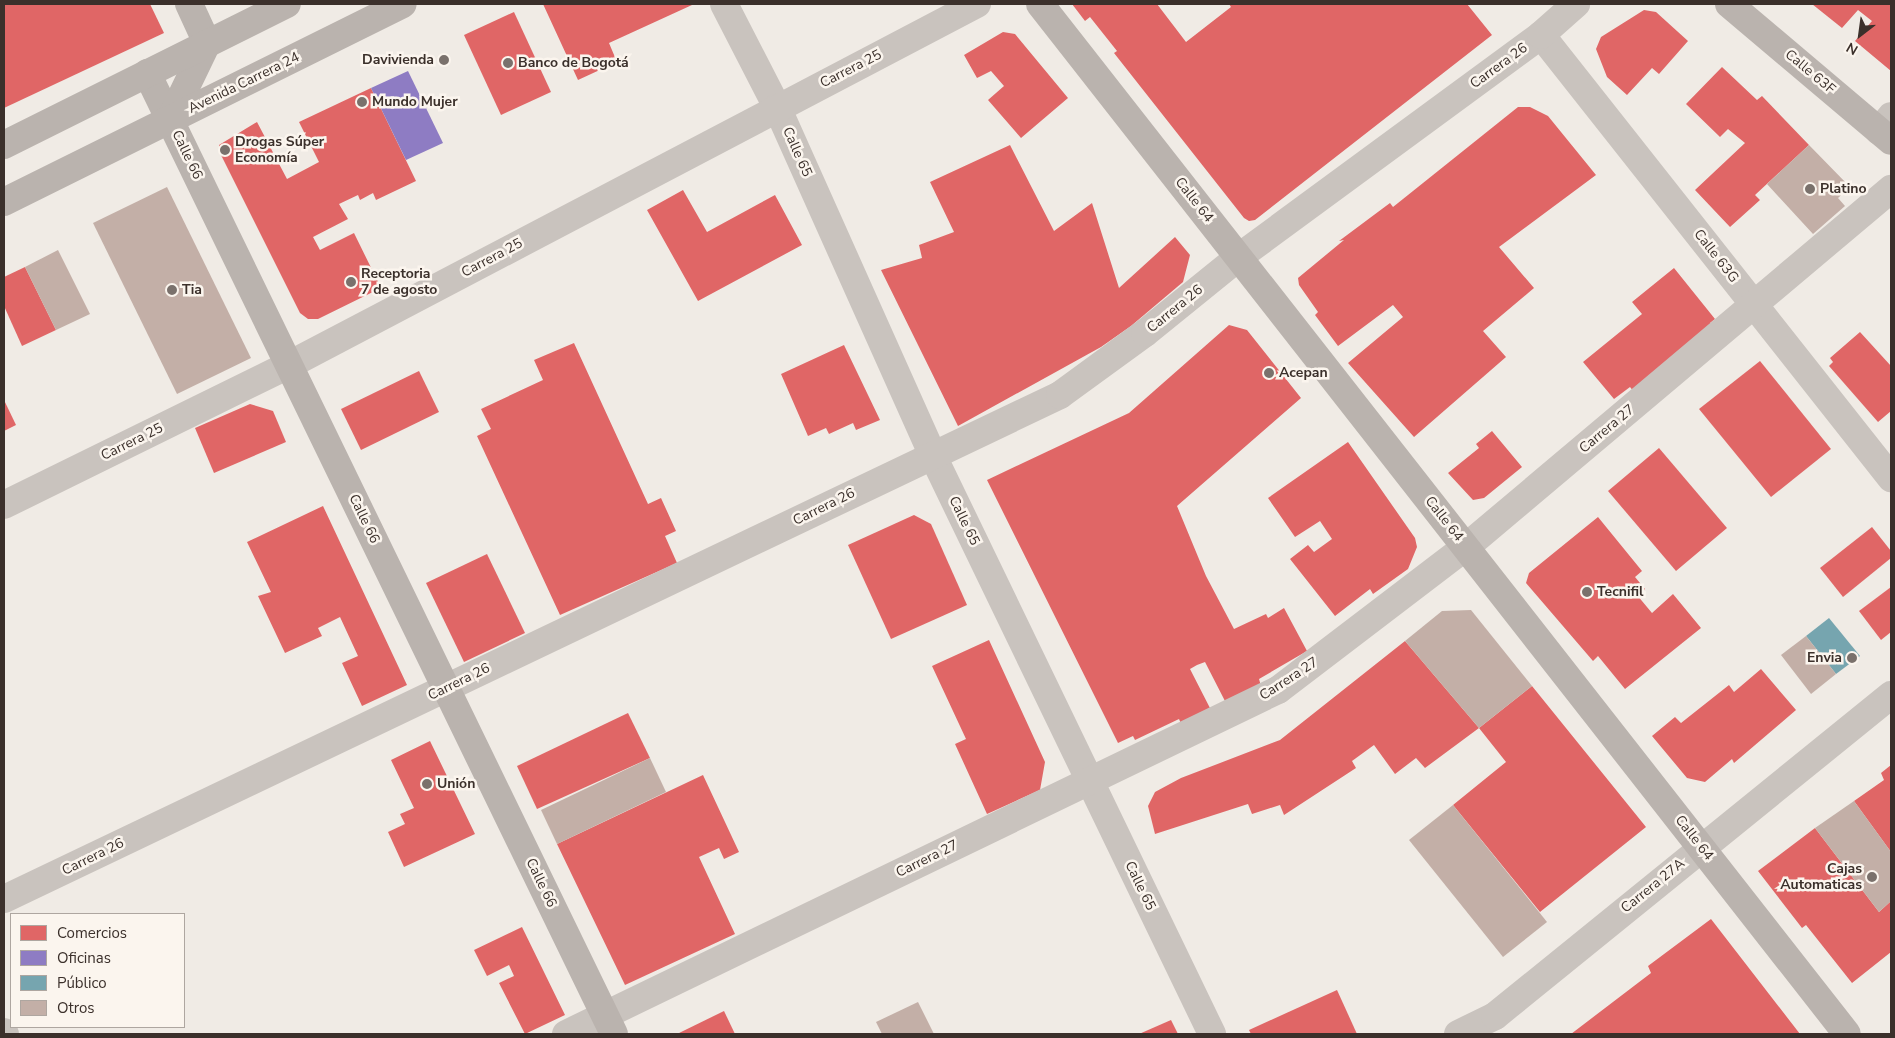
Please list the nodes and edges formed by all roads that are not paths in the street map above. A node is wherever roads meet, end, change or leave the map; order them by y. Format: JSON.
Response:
{"nodes":[{"id":1,"x":188,"y":4,"type":"edge"},
{"id":2,"x":287,"y":4,"type":"edge"},
{"id":3,"x":403,"y":4,"type":"edge"},
{"id":4,"x":724,"y":4,"type":"edge"},
{"id":5,"x":977,"y":4,"type":"edge"},
{"id":6,"x":1040,"y":4,"type":"edge"},
{"id":7,"x":1576,"y":4,"type":"edge"},
{"id":8,"x":1729,"y":4,"type":"edge"},
{"id":9,"x":1541,"y":35,"type":"junction"},
{"id":10,"x":207,"y":43,"type":"junction"},
{"id":11,"x":147,"y":73,"type":"junction"},
{"id":12,"x":776,"y":107,"type":"junction"},
{"id":13,"x":170,"y":120,"type":"junction"},
{"id":14,"x":1887,"y":129,"type":"edge"},
{"id":15,"x":4,"y":145,"type":"edge"},
{"id":16,"x":1891,"y":189,"type":"edge"},
{"id":17,"x":4,"y":202,"type":"edge"},
{"id":18,"x":1239,"y":257,"type":"junction"},
{"id":19,"x":1755,"y":305,"type":"junction"},
{"id":20,"x":289,"y":365,"type":"junction"},
{"id":21,"x":933,"y":456,"type":"junction"},
{"id":22,"x":1891,"y":478,"type":"edge"},
{"id":23,"x":4,"y":505,"type":"edge"},
{"id":24,"x":1466,"y":547,"type":"junction"},
{"id":25,"x":446,"y":688,"type":"junction"},
{"id":26,"x":1891,"y":695,"type":"edge"},
{"id":27,"x":1090,"y":780,"type":"junction"},
{"id":28,"x":1701,"y":847,"type":"junction"},
{"id":29,"x":4,"y":900,"type":"edge"},
{"id":30,"x":610,"y":1024,"type":"edge"},
{"id":31,"x":1501,"y":1025,"type":"edge"},
{"id":32,"x":566,"y":1034,"type":"edge"},
{"id":33,"x":1212,"y":1034,"type":"edge"},
{"id":34,"x":1458,"y":1034,"type":"edge"},
{"id":35,"x":1848,"y":1034,"type":"edge"}],
"edges":[{"from":1,"to":10,"type":"main road"},
{"from":2,"to":10,"type":"main road"},
{"from":3,"to":13,"type":"main road","name":"Avenida Carrera 24"},
{"from":4,"to":12,"type":"street","name":"Calle 65"},
{"from":5,"to":12,"type":"street","name":"Carrera 25"},
{"from":6,"to":18,"type":"main road","name":"Calle 64"},
{"from":7,"to":9,"type":"street","name":"Carrera 26"},
{"from":8,"to":14,"type":"main road","name":"Calle 63F"},
{"from":9,"to":18,"type":"street","name":"Carrera 26"},
{"from":9,"to":19,"type":"street","name":"Calle 63G"},
{"from":10,"to":11,"type":"main road"},
{"from":10,"to":13,"type":"main road","name":"Calle 66"},
{"from":11,"to":13,"type":"main road"},
{"from":11,"to":15,"type":"main road"},
{"from":12,"to":20,"type":"street","name":"Carrera 25"},
{"from":12,"to":21,"type":"street","name":"Calle 65"},
{"from":13,"to":17,"type":"main road","name":"Avenida Carrera 24"},
{"from":13,"to":20,"type":"main road","name":"Calle 66"},
{"from":16,"to":19,"type":"street","name":"Carrera 27"},
{"from":18,"to":21,"type":"street","name":"Carrera 26"},
{"from":18,"to":24,"type":"main road","name":"Calle 64"},
{"from":19,"to":22,"type":"street","name":"Calle 63G"},
{"from":19,"to":24,"type":"street","name":"Carrera 27"},
{"from":20,"to":23,"type":"street","name":"Carrera 25"},
{"from":20,"to":25,"type":"main road","name":"Calle 66"},
{"from":21,"to":25,"type":"street","name":"Carrera 26"},
{"from":21,"to":27,"type":"street","name":"Calle 65"},
{"from":24,"to":27,"type":"street","name":"Carrera 27"},
{"from":24,"to":28,"type":"main road","name":"Calle 64"},
{"from":25,"to":29,"type":"street","name":"Carrera 26"},
{"from":25,"to":30,"type":"main road","name":"Calle 66"},
{"from":26,"to":28,"type":"street","name":"Carrera 27A"},
{"from":27,"to":30,"type":"street","name":"Carrera 27"},
{"from":27,"to":33,"type":"street","name":"Calle 65"},
{"from":28,"to":31,"type":"street","name":"Carrera 27A"},
{"from":28,"to":35,"type":"main road","name":"Calle 64"},
{"from":30,"to":32,"type":"street","name":"Carrera 27"},
{"from":31,"to":34,"type":"street","name":"Carrera 27A"}]}
